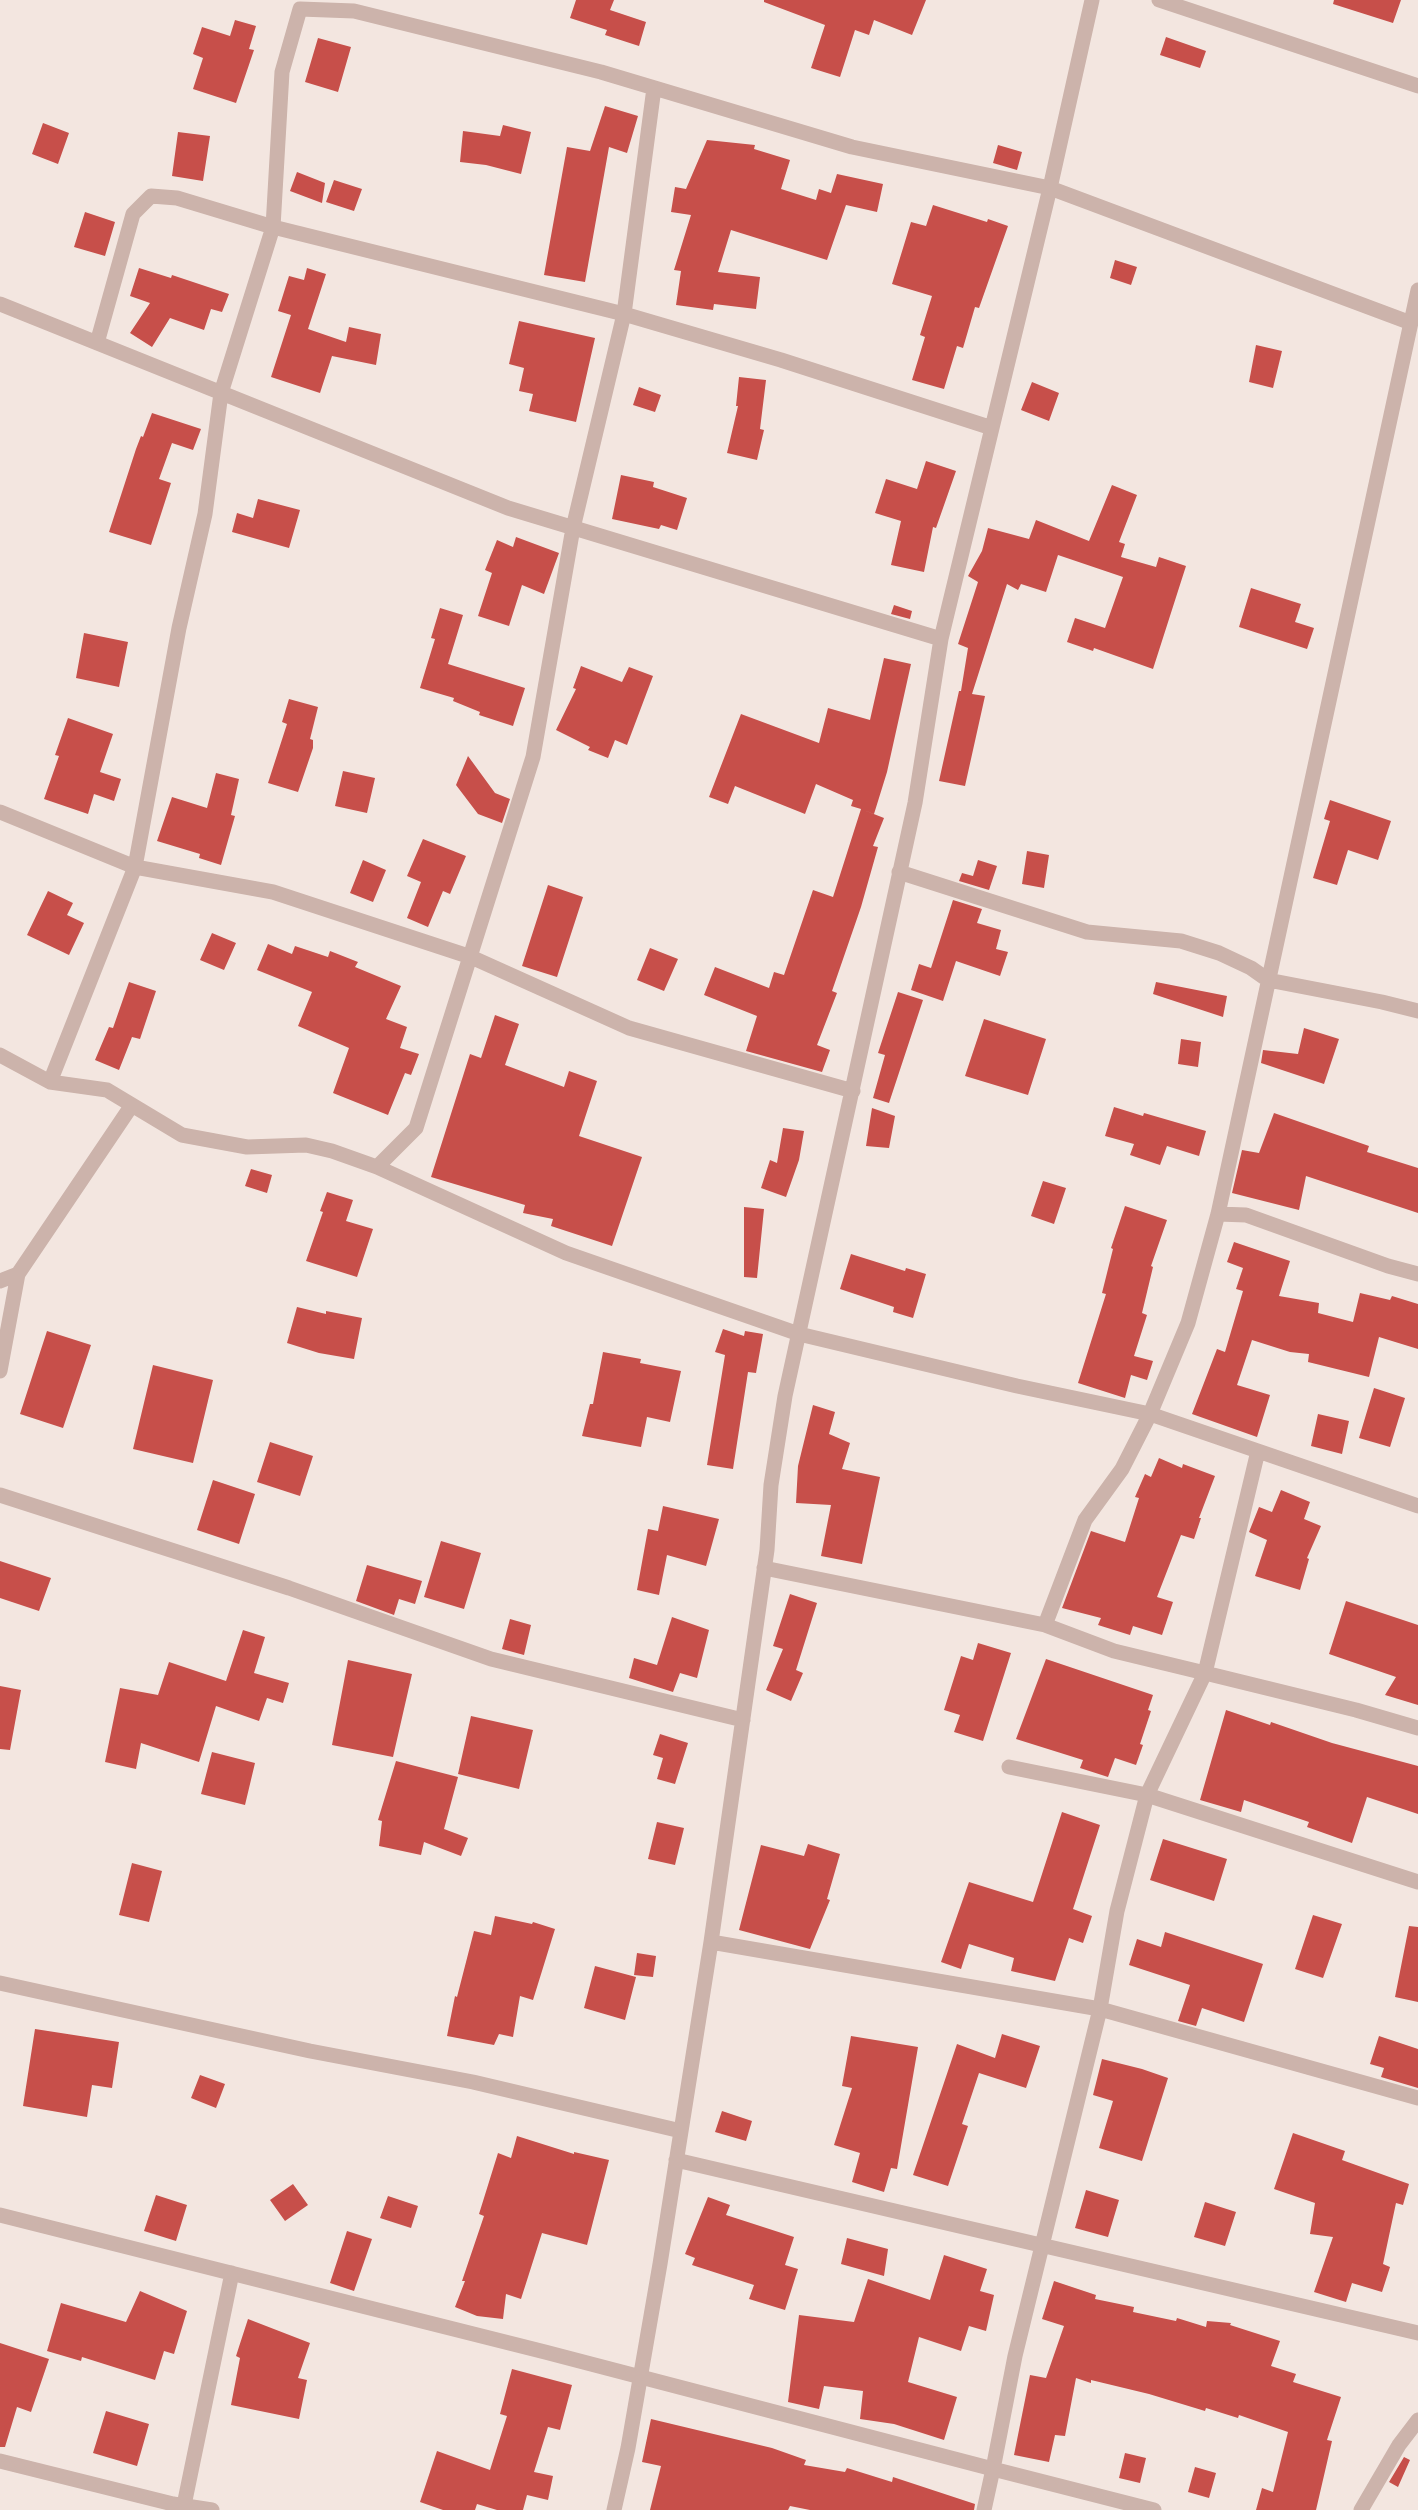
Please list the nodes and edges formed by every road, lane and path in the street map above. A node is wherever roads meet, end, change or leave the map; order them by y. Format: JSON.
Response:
{"nodes":[{"id":1,"x":1092,"y":0,"type":"edge"},
{"id":2,"x":1159,"y":0,"type":"edge"},
{"id":3,"x":1418,"y":86,"type":"edge"},
{"id":4,"x":654,"y":88,"type":"junction"},
{"id":5,"x":1050,"y":188,"type":"junction"},
{"id":6,"x":273,"y":226,"type":"junction"},
{"id":7,"x":1418,"y":290,"type":"edge"},
{"id":8,"x":0,"y":303,"type":"edge"},
{"id":9,"x":624,"y":314,"type":"junction"},
{"id":10,"x":1411,"y":323,"type":"junction"},
{"id":11,"x":97,"y":343,"type":"junction"},
{"id":12,"x":221,"y":393,"type":"junction"},
{"id":13,"x":992,"y":428,"type":"junction"},
{"id":14,"x":573,"y":528,"type":"junction"},
{"id":15,"x":941,"y":639,"type":"junction"},
{"id":16,"x":0,"y":812,"type":"edge"},
{"id":17,"x":135,"y":867,"type":"junction"},
{"id":18,"x":899,"y":873,"type":"junction"},
{"id":19,"x":471,"y":957,"type":"junction"},
{"id":20,"x":1268,"y":980,"type":"junction"},
{"id":21,"x":1418,"y":1011,"type":"edge"},
{"id":22,"x":0,"y":1055,"type":"edge"},
{"id":23,"x":50,"y":1082,"type":"junction"},
{"id":24,"x":853,"y":1091,"type":"junction"},
{"id":25,"x":132,"y":1105,"type":"junction"},
{"id":26,"x":377,"y":1167,"type":"junction"},
{"id":27,"x":1218,"y":1214,"type":"junction"},
{"id":28,"x":18,"y":1274,"type":"junction"},
{"id":29,"x":1418,"y":1274,"type":"edge"},
{"id":30,"x":0,"y":1281,"type":"edge"},
{"id":31,"x":799,"y":1334,"type":"junction"},
{"id":32,"x":0,"y":1371,"type":"edge"},
{"id":33,"x":1150,"y":1414,"type":"junction"},
{"id":34,"x":1258,"y":1451,"type":"junction"},
{"id":35,"x":0,"y":1495,"type":"edge"},
{"id":36,"x":1418,"y":1506,"type":"edge"},
{"id":37,"x":764,"y":1568,"type":"junction"},
{"id":38,"x":1045,"y":1625,"type":"junction"},
{"id":39,"x":1204,"y":1673,"type":"junction"},
{"id":40,"x":743,"y":1720,"type":"junction"},
{"id":41,"x":1418,"y":1728,"type":"edge"},
{"id":42,"x":1010,"y":1767,"type":"dead end"},
{"id":43,"x":1148,"y":1795,"type":"junction"},
{"id":44,"x":1418,"y":1882,"type":"edge"},
{"id":45,"x":711,"y":1942,"type":"junction"},
{"id":46,"x":0,"y":1983,"type":"edge"},
{"id":47,"x":1100,"y":2009,"type":"junction"},
{"id":48,"x":1418,"y":2098,"type":"edge"},
{"id":49,"x":681,"y":2131,"type":"junction"},
{"id":50,"x":676,"y":2160,"type":"junction"},
{"id":51,"x":0,"y":2215,"type":"edge"},
{"id":52,"x":1042,"y":2246,"type":"junction"},
{"id":53,"x":232,"y":2273,"type":"junction"},
{"id":54,"x":1418,"y":2333,"type":"edge"},
{"id":55,"x":640,"y":2377,"type":"junction"},
{"id":56,"x":1418,"y":2420,"type":"edge"},
{"id":57,"x":0,"y":2461,"type":"edge"},
{"id":58,"x":993,"y":2469,"type":"junction"},
{"id":59,"x":184,"y":2507,"type":"edge"},
{"id":60,"x":212,"y":2510,"type":"edge"},
{"id":61,"x":614,"y":2510,"type":"edge"},
{"id":62,"x":984,"y":2510,"type":"edge"},
{"id":63,"x":1154,"y":2510,"type":"edge"},
{"id":64,"x":1361,"y":2510,"type":"edge"}],
"edges":[{"from":1,"to":5,"type":"street"},
{"from":2,"to":3,"type":"street"},
{"from":4,"to":5,"type":"street"},
{"from":4,"to":6,"type":"street"},
{"from":4,"to":9,"type":"street"},
{"from":5,"to":10,"type":"street"},
{"from":5,"to":13,"type":"street"},
{"from":6,"to":9,"type":"street"},
{"from":6,"to":11,"type":"street"},
{"from":6,"to":12,"type":"street"},
{"from":7,"to":10,"type":"street"},
{"from":8,"to":11,"type":"street"},
{"from":9,"to":13,"type":"street"},
{"from":9,"to":14,"type":"street"},
{"from":10,"to":20,"type":"street"},
{"from":11,"to":12,"type":"street"},
{"from":12,"to":14,"type":"street"},
{"from":12,"to":17,"type":"street"},
{"from":13,"to":15,"type":"street"},
{"from":14,"to":15,"type":"street"},
{"from":14,"to":19,"type":"street"},
{"from":15,"to":18,"type":"street"},
{"from":16,"to":17,"type":"street"},
{"from":17,"to":19,"type":"street"},
{"from":17,"to":23,"type":"street"},
{"from":18,"to":20,"type":"street"},
{"from":18,"to":24,"type":"street"},
{"from":19,"to":24,"type":"street"},
{"from":19,"to":26,"type":"street"},
{"from":20,"to":21,"type":"street"},
{"from":20,"to":27,"type":"street"},
{"from":22,"to":23,"type":"street"},
{"from":23,"to":25,"type":"street"},
{"from":24,"to":31,"type":"street"},
{"from":25,"to":26,"type":"street"},
{"from":25,"to":28,"type":"street"},
{"from":26,"to":31,"type":"street"},
{"from":27,"to":29,"type":"street"},
{"from":27,"to":33,"type":"street"},
{"from":28,"to":30,"type":"street"},
{"from":28,"to":32,"type":"street"},
{"from":31,"to":33,"type":"street"},
{"from":31,"to":37,"type":"street"},
{"from":33,"to":34,"type":"street"},
{"from":33,"to":38,"type":"street"},
{"from":34,"to":36,"type":"street"},
{"from":34,"to":39,"type":"street"},
{"from":35,"to":40,"type":"street"},
{"from":37,"to":38,"type":"street"},
{"from":37,"to":40,"type":"street"},
{"from":38,"to":39,"type":"street"},
{"from":39,"to":41,"type":"street"},
{"from":39,"to":43,"type":"street"},
{"from":40,"to":45,"type":"street"},
{"from":42,"to":43,"type":"street"},
{"from":43,"to":44,"type":"street"},
{"from":43,"to":47,"type":"street"},
{"from":45,"to":47,"type":"street"},
{"from":45,"to":49,"type":"street"},
{"from":46,"to":49,"type":"street"},
{"from":47,"to":48,"type":"street"},
{"from":47,"to":52,"type":"street"},
{"from":49,"to":50,"type":"street"},
{"from":50,"to":52,"type":"street"},
{"from":50,"to":55,"type":"street"},
{"from":51,"to":53,"type":"street"},
{"from":52,"to":54,"type":"street"},
{"from":52,"to":58,"type":"street"},
{"from":53,"to":55,"type":"street"},
{"from":53,"to":59,"type":"street"},
{"from":55,"to":58,"type":"street"},
{"from":55,"to":61,"type":"street"},
{"from":56,"to":64,"type":"street"},
{"from":57,"to":59,"type":"street"},
{"from":58,"to":62,"type":"street"},
{"from":58,"to":63,"type":"street"},
{"from":59,"to":60,"type":"street"}]}
